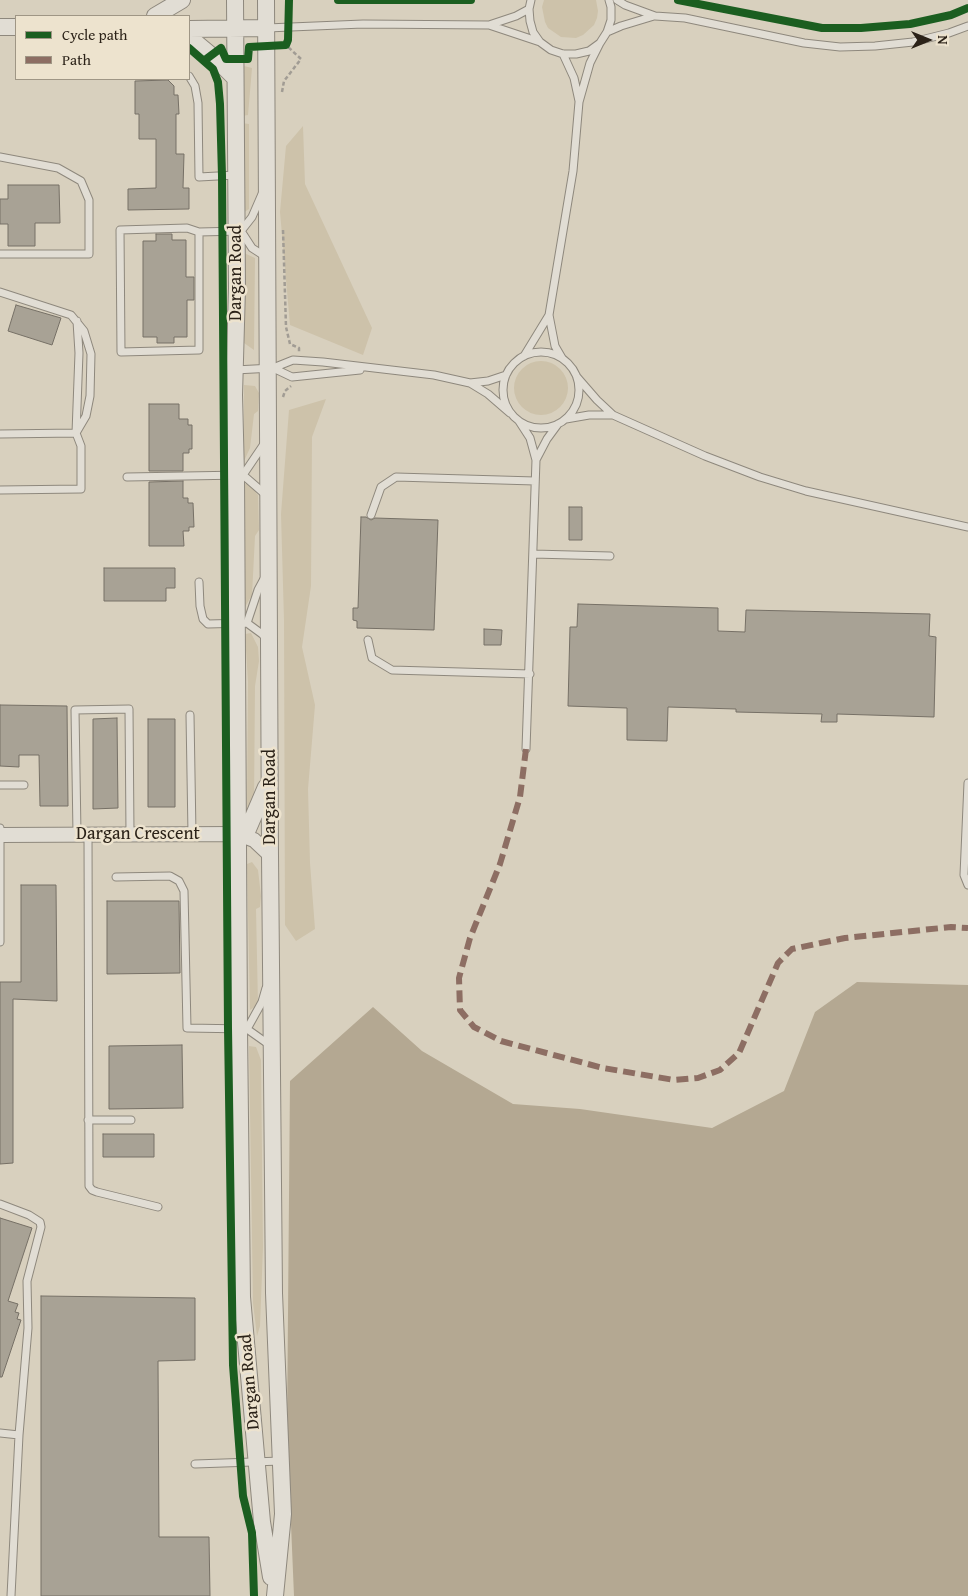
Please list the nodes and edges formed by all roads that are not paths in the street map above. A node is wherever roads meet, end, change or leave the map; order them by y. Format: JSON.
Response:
{"nodes":[{"id":1,"x":182,"y":0,"type":"edge"},
{"id":2,"x":235,"y":0,"type":"edge"},
{"id":3,"x":266,"y":0,"type":"edge"},
{"id":4,"x":532,"y":0,"type":"edge"},
{"id":5,"x":609,"y":0,"type":"edge"},
{"id":6,"x":616,"y":0,"type":"edge"},
{"id":7,"x":529,"y":9,"type":"junction"},
{"id":8,"x":156,"y":15,"type":"edge"},
{"id":9,"x":655,"y":16,"type":"junction"},
{"id":10,"x":489,"y":25,"type":"junction"},
{"id":11,"x":968,"y":26,"type":"edge"},
{"id":12,"x":0,"y":27,"type":"edge"},
{"id":13,"x":15,"y":27,"type":"edge"},
{"id":14,"x":267,"y":28,"type":"junction"},
{"id":15,"x":190,"y":29,"type":"edge"},
{"id":16,"x":235,"y":29,"type":"junction"},
{"id":17,"x":607,"y":32,"type":"junction"},
{"id":18,"x":190,"y":38,"type":"edge"},
{"id":19,"x":540,"y":42,"type":"junction"},
{"id":20,"x":600,"y":43,"type":"junction"},
{"id":21,"x":563,"y":54,"type":"junction"},
{"id":22,"x":190,"y":78,"type":"edge"},
{"id":23,"x":235,"y":78,"type":"junction"},
{"id":24,"x":579,"y":102,"type":"junction"},
{"id":25,"x":0,"y":157,"type":"edge"},
{"id":26,"x":236,"y":175,"type":"junction"},
{"id":27,"x":267,"y":182,"type":"junction"},
{"id":28,"x":239,"y":231,"type":"junction"},
{"id":29,"x":199,"y":232,"type":"junction"},
{"id":30,"x":0,"y":254,"type":"edge"},
{"id":31,"x":267,"y":258,"type":"junction"},
{"id":32,"x":0,"y":292,"type":"edge"},
{"id":33,"x":550,"y":315,"type":"junction"},
{"id":34,"x":77,"y":320,"type":"junction"},
{"id":35,"x":524,"y":356,"type":"junction"},
{"id":36,"x":562,"y":358,"type":"junction"},
{"id":37,"x":270,"y":368,"type":"junction"},
{"id":38,"x":370,"y":368,"type":"junction"},
{"id":39,"x":235,"y":370,"type":"junction"},
{"id":40,"x":506,"y":375,"type":"junction"},
{"id":41,"x":578,"y":377,"type":"junction"},
{"id":42,"x":470,"y":383,"type":"junction"},
{"id":43,"x":510,"y":413,"type":"junction"},
{"id":44,"x":613,"y":415,"type":"junction"},
{"id":45,"x":566,"y":419,"type":"junction"},
{"id":46,"x":519,"y":421,"type":"junction"},
{"id":47,"x":558,"y":424,"type":"junction"},
{"id":48,"x":76,"y":433,"type":"junction"},
{"id":49,"x":0,"y":434,"type":"edge"},
{"id":50,"x":268,"y":438,"type":"junction"},
{"id":51,"x":536,"y":460,"type":"junction"},
{"id":52,"x":240,"y":475,"type":"junction"},
{"id":53,"x":127,"y":476,"type":"dead end"},
{"id":54,"x":535,"y":481,"type":"junction"},
{"id":55,"x":0,"y":490,"type":"edge"},
{"id":56,"x":268,"y":497,"type":"junction"},
{"id":57,"x":371,"y":515,"type":"dead end"},
{"id":58,"x":968,"y":527,"type":"edge"},
{"id":59,"x":533,"y":554,"type":"junction"},
{"id":60,"x":610,"y":556,"type":"dead end"},
{"id":61,"x":269,"y":570,"type":"junction"},
{"id":62,"x":199,"y":582,"type":"dead end"},
{"id":63,"x":241,"y":623,"type":"junction"},
{"id":64,"x":368,"y":640,"type":"dead end"},
{"id":65,"x":269,"y":642,"type":"junction"},
{"id":66,"x":530,"y":674,"type":"junction"},
{"id":67,"x":190,"y":715,"type":"dead end"},
{"id":68,"x":526,"y":749,"type":"dead end"},
{"id":69,"x":270,"y":778,"type":"junction"},
{"id":70,"x":968,"y":783,"type":"edge"},
{"id":71,"x":0,"y":785,"type":"edge"},
{"id":72,"x":24,"y":785,"type":"dead end"},
{"id":73,"x":0,"y":832,"type":"edge"},
{"id":74,"x":82,"y":834,"type":"junction"},
{"id":75,"x":130,"y":834,"type":"junction"},
{"id":76,"x":192,"y":834,"type":"junction"},
{"id":77,"x":242,"y":835,"type":"junction"},
{"id":78,"x":270,"y":855,"type":"junction"},
{"id":79,"x":116,"y":877,"type":"dead end"},
{"id":80,"x":968,"y":885,"type":"edge"},
{"id":81,"x":0,"y":942,"type":"edge"},
{"id":82,"x":271,"y":971,"type":"junction"},
{"id":83,"x":243,"y":1029,"type":"junction"},
{"id":84,"x":271,"y":1047,"type":"junction"},
{"id":85,"x":88,"y":1120,"type":"junction"},
{"id":86,"x":130,"y":1120,"type":"dead end"},
{"id":87,"x":0,"y":1204,"type":"edge"},
{"id":88,"x":158,"y":1207,"type":"dead end"},
{"id":89,"x":0,"y":1434,"type":"edge"},
{"id":90,"x":19,"y":1435,"type":"junction"},
{"id":91,"x":281,"y":1461,"type":"junction"},
{"id":92,"x":257,"y":1462,"type":"junction"},
{"id":93,"x":195,"y":1464,"type":"dead end"},
{"id":94,"x":274,"y":1595,"type":"edge"},
{"id":95,"x":12,"y":1596,"type":"edge"}],
"edges":[{"from":1,"to":8,"type":"street"},
{"from":2,"to":16,"type":"street","name":"Dargan Road"},
{"from":3,"to":14,"type":"street","name":"Dargan Road"},
{"from":4,"to":7,"type":"lane"},
{"from":5,"to":17,"type":"lane"},
{"from":6,"to":9,"type":"lane"},
{"from":7,"to":10,"type":"lane"},
{"from":7,"to":19,"type":"lane"},
{"from":9,"to":11,"type":"lane"},
{"from":9,"to":17,"type":"lane"},
{"from":10,"to":14,"type":"lane"},
{"from":10,"to":19,"type":"lane"},
{"from":12,"to":13,"type":"street"},
{"from":14,"to":16,"type":"street"},
{"from":14,"to":27,"type":"street","name":"Dargan Road"},
{"from":15,"to":16,"type":"street"},
{"from":16,"to":23,"type":"street","name":"Dargan Road"},
{"from":17,"to":20,"type":"lane"},
{"from":18,"to":23,"type":"street"},
{"from":19,"to":21,"type":"lane"},
{"from":20,"to":21,"type":"lane"},
{"from":20,"to":24,"type":"lane"},
{"from":21,"to":24,"type":"lane"},
{"from":22,"to":26,"type":"lane"},
{"from":23,"to":26,"type":"street","name":"Dargan Road"},
{"from":24,"to":33,"type":"lane"},
{"from":25,"to":30,"type":"lane"},
{"from":26,"to":28,"type":"street","name":"Dargan Road"},
{"from":27,"to":28,"type":"lane"},
{"from":27,"to":31,"type":"street","name":"Dargan Road"},
{"from":28,"to":29,"type":"lane"},
{"from":28,"to":31,"type":"lane"},
{"from":28,"to":39,"type":"street","name":"Dargan Road"},
{"from":29,"to":29,"type":"lane"},
{"from":31,"to":37,"type":"street","name":"Dargan Road"},
{"from":32,"to":34,"type":"lane"},
{"from":33,"to":35,"type":"lane"},
{"from":33,"to":36,"type":"lane"},
{"from":34,"to":48,"type":"lane"},
{"from":34,"to":48,"type":"lane"},
{"from":35,"to":36,"type":"lane"},
{"from":35,"to":40,"type":"lane"},
{"from":36,"to":41,"type":"lane"},
{"from":37,"to":38,"type":"lane"},
{"from":37,"to":38,"type":"lane"},
{"from":37,"to":39,"type":"lane"},
{"from":37,"to":50,"type":"street","name":"Dargan Road"},
{"from":38,"to":42,"type":"lane"},
{"from":39,"to":52,"type":"street","name":"Dargan Road"},
{"from":40,"to":42,"type":"lane"},
{"from":40,"to":43,"type":"lane"},
{"from":41,"to":44,"type":"lane"},
{"from":41,"to":45,"type":"lane"},
{"from":42,"to":43,"type":"lane"},
{"from":43,"to":46,"type":"lane"},
{"from":44,"to":45,"type":"lane"},
{"from":44,"to":58,"type":"lane"},
{"from":45,"to":47,"type":"lane"},
{"from":46,"to":47,"type":"lane"},
{"from":46,"to":51,"type":"lane"},
{"from":47,"to":51,"type":"lane"},
{"from":48,"to":49,"type":"lane"},
{"from":48,"to":55,"type":"lane"},
{"from":50,"to":52,"type":"lane"},
{"from":50,"to":56,"type":"street","name":"Dargan Road"},
{"from":51,"to":54,"type":"lane"},
{"from":52,"to":53,"type":"lane"},
{"from":52,"to":56,"type":"lane"},
{"from":52,"to":63,"type":"street","name":"Dargan Road"},
{"from":54,"to":57,"type":"lane"},
{"from":54,"to":59,"type":"lane"},
{"from":56,"to":61,"type":"street","name":"Dargan Road"},
{"from":59,"to":60,"type":"lane"},
{"from":59,"to":66,"type":"lane"},
{"from":61,"to":63,"type":"lane"},
{"from":61,"to":65,"type":"street","name":"Dargan Road"},
{"from":62,"to":63,"type":"lane"},
{"from":63,"to":65,"type":"lane"},
{"from":63,"to":77,"type":"street","name":"Dargan Road"},
{"from":64,"to":66,"type":"lane"},
{"from":65,"to":69,"type":"street","name":"Dargan Road"},
{"from":66,"to":68,"type":"lane"},
{"from":67,"to":76,"type":"lane"},
{"from":69,"to":77,"type":"street"},
{"from":69,"to":78,"type":"street","name":"Dargan Road"},
{"from":70,"to":80,"type":"lane"},
{"from":71,"to":72,"type":"lane"},
{"from":73,"to":74,"type":"street","name":"Dargan Crescent"},
{"from":73,"to":81,"type":"lane"},
{"from":74,"to":75,"type":"street","name":"Dargan Crescent"},
{"from":74,"to":75,"type":"lane"},
{"from":74,"to":85,"type":"lane"},
{"from":75,"to":76,"type":"street","name":"Dargan Crescent"},
{"from":76,"to":77,"type":"street","name":"Dargan Crescent"},
{"from":77,"to":78,"type":"street"},
{"from":77,"to":83,"type":"street","name":"Dargan Road"},
{"from":78,"to":82,"type":"street","name":"Dargan Road"},
{"from":79,"to":83,"type":"lane"},
{"from":82,"to":83,"type":"lane"},
{"from":82,"to":84,"type":"street","name":"Dargan Road"},
{"from":83,"to":84,"type":"lane"},
{"from":83,"to":92,"type":"street","name":"Dargan Road"},
{"from":84,"to":91,"type":"street","name":"Dargan Road"},
{"from":85,"to":86,"type":"lane"},
{"from":85,"to":88,"type":"lane"},
{"from":87,"to":90,"type":"lane"},
{"from":89,"to":90,"type":"lane"},
{"from":90,"to":95,"type":"lane"},
{"from":91,"to":92,"type":"lane"},
{"from":91,"to":94,"type":"street","name":"Dargan Road"},
{"from":92,"to":93,"type":"lane"},
{"from":92,"to":94,"type":"street","name":"Dargan Road"}]}
